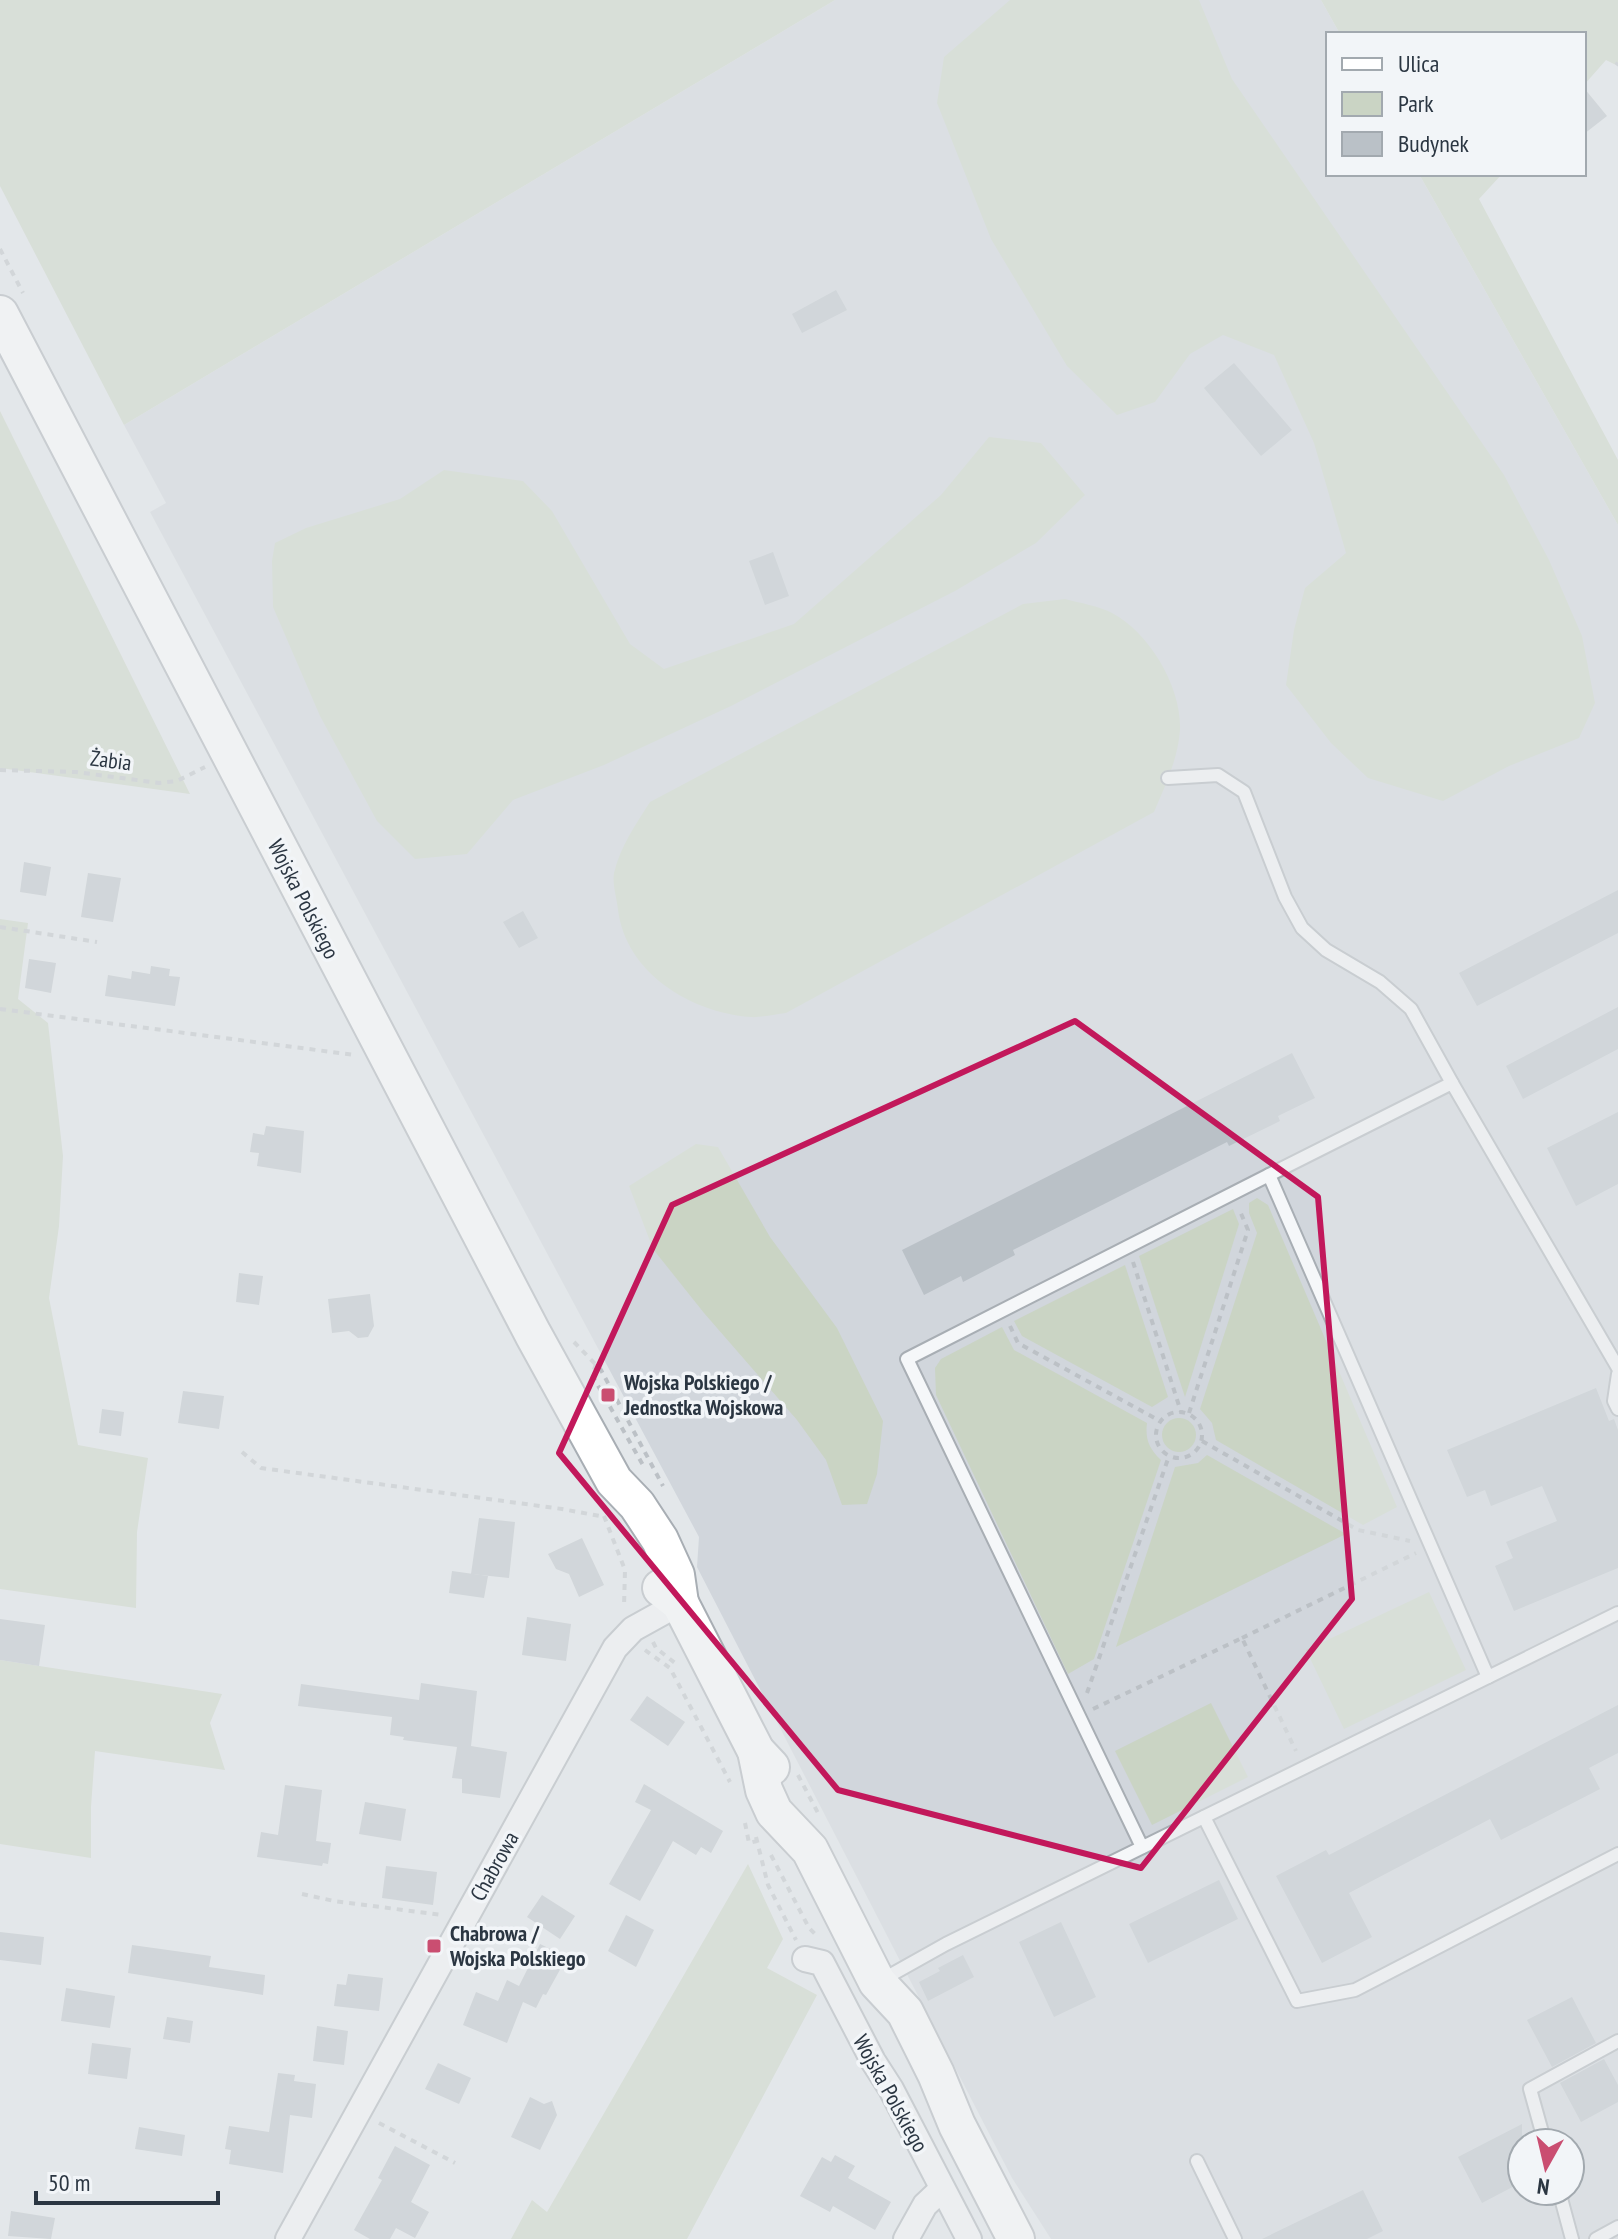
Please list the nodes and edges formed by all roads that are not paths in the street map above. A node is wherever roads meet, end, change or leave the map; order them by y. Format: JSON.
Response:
{"nodes":[{"id":1,"x":0,"y":314,"type":"edge"},
{"id":2,"x":1168,"y":778,"type":"dead end"},
{"id":3,"x":1452,"y":1083,"type":"junction"},
{"id":4,"x":1269,"y":1175,"type":"junction"},
{"id":5,"x":1618,"y":1368,"type":"edge"},
{"id":6,"x":1618,"y":1374,"type":"edge"},
{"id":7,"x":1618,"y":1409,"type":"edge"},
{"id":8,"x":680,"y":1603,"type":"junction"},
{"id":9,"x":1618,"y":1613,"type":"edge"},
{"id":10,"x":1488,"y":1677,"type":"junction"},
{"id":11,"x":1204,"y":1817,"type":"junction"},
{"id":12,"x":1142,"y":1847,"type":"junction"},
{"id":13,"x":1618,"y":1854,"type":"edge"},
{"id":14,"x":805,"y":1959,"type":"dead end"},
{"id":15,"x":877,"y":1982,"type":"junction"},
{"id":16,"x":1618,"y":2041,"type":"edge"},
{"id":17,"x":1541,"y":2127,"type":"edge"},
{"id":18,"x":1197,"y":2161,"type":"dead end"},
{"id":19,"x":942,"y":2189,"type":"junction"},
{"id":20,"x":1563,"y":2207,"type":"edge"},
{"id":21,"x":1618,"y":2227,"type":"edge"},
{"id":22,"x":288,"y":2239,"type":"edge"},
{"id":23,"x":906,"y":2239,"type":"edge"},
{"id":24,"x":969,"y":2239,"type":"edge"},
{"id":25,"x":1016,"y":2239,"type":"edge"},
{"id":26,"x":1235,"y":2239,"type":"edge"},
{"id":27,"x":1572,"y":2239,"type":"edge"},
{"id":28,"x":1596,"y":2239,"type":"edge"}],
"edges":[{"from":1,"to":8,"type":"main road","name":"Wojska Polskiego"},
{"from":2,"to":3,"type":"lane"},
{"from":3,"to":4,"type":"lane"},
{"from":3,"to":5,"type":"lane"},
{"from":4,"to":10,"type":"lane"},
{"from":4,"to":12,"type":"lane"},
{"from":6,"to":7,"type":"lane"},
{"from":8,"to":15,"type":"main road","name":"Wojska Polskiego"},
{"from":8,"to":22,"type":"street","name":"Chabrowa"},
{"from":9,"to":10,"type":"lane"},
{"from":10,"to":11,"type":"lane"},
{"from":11,"to":12,"type":"lane"},
{"from":11,"to":13,"type":"lane"},
{"from":12,"to":15,"type":"lane"},
{"from":14,"to":19,"type":"street","name":"Wojska Polskiego"},
{"from":15,"to":25,"type":"main road","name":"Wojska Polskiego"},
{"from":16,"to":17,"type":"lane"},
{"from":18,"to":26,"type":"lane"},
{"from":19,"to":23,"type":"street"},
{"from":19,"to":24,"type":"street","name":"Wojska Polskiego"},
{"from":20,"to":27,"type":"lane"},
{"from":21,"to":28,"type":"lane"}]}
